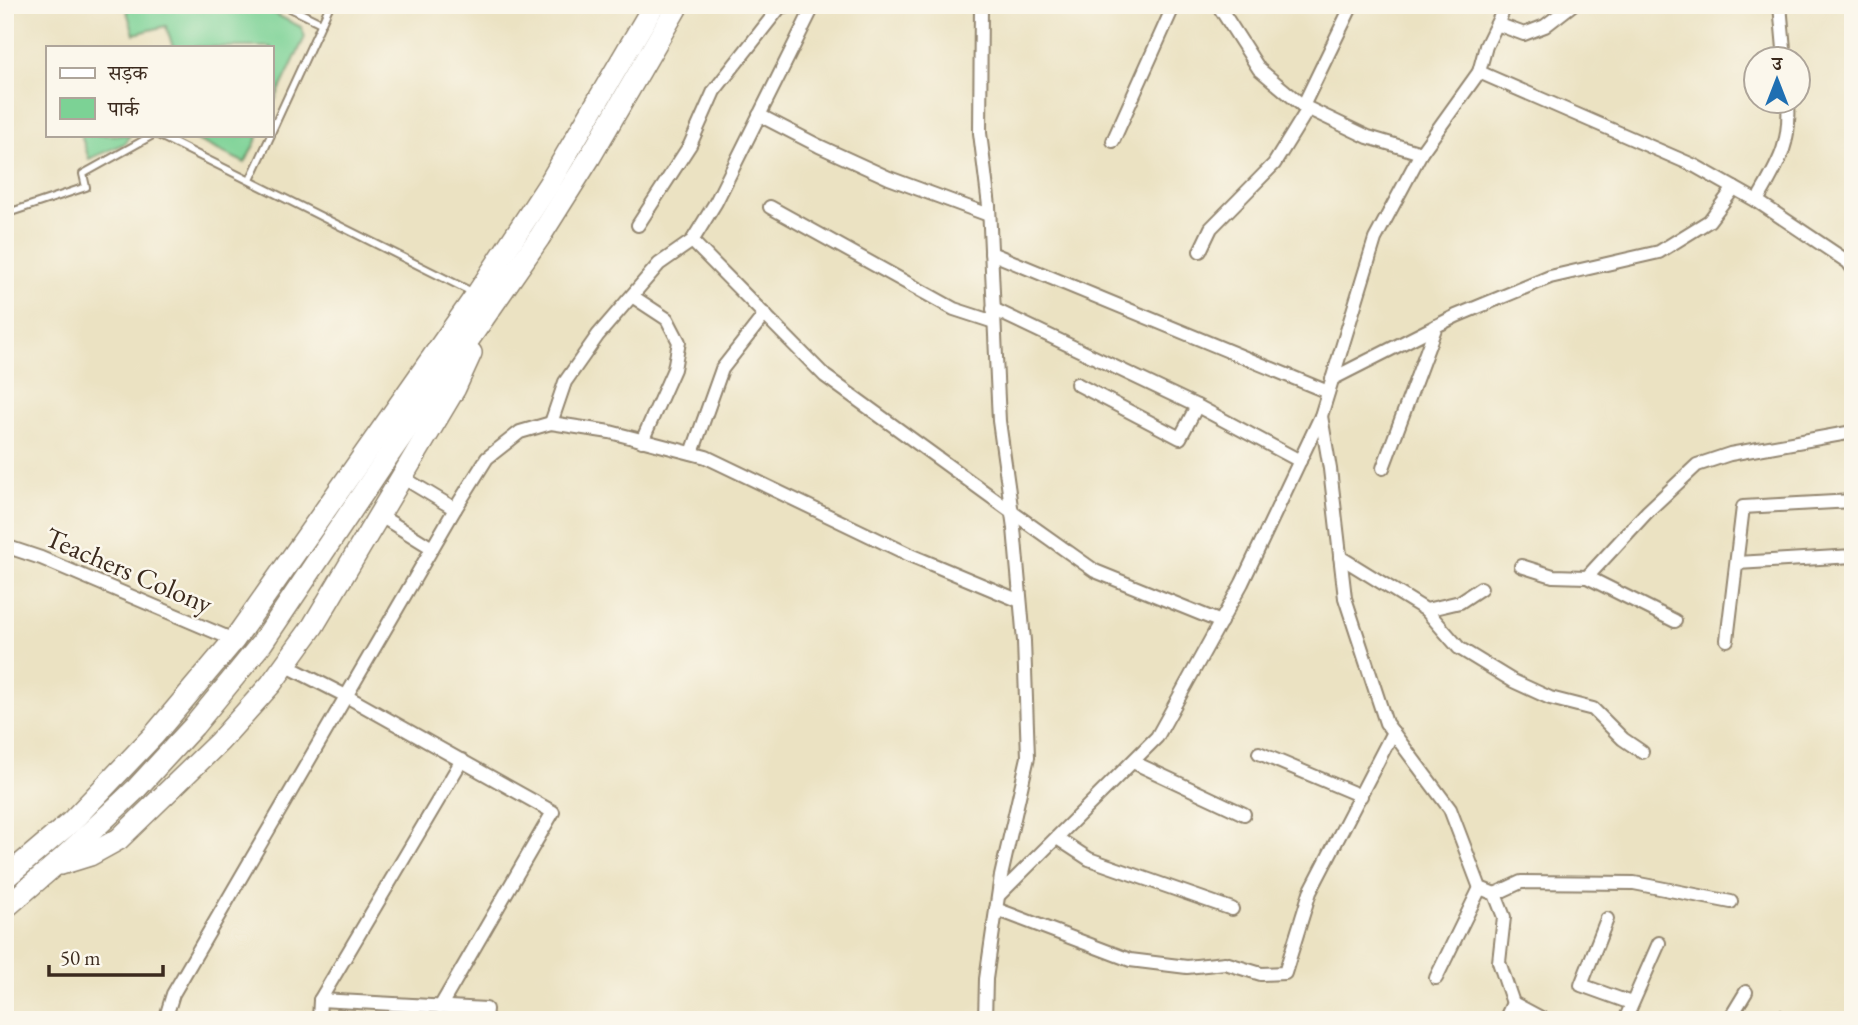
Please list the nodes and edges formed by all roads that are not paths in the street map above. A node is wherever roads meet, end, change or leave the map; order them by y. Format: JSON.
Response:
{"nodes":[{"id":1,"x":284,"y":5,"type":"edge"},
{"id":2,"x":330,"y":5,"type":"edge"},
{"id":3,"x":790,"y":5,"type":"edge"},
{"id":4,"x":796,"y":5,"type":"edge"},
{"id":5,"x":981,"y":5,"type":"edge"},
{"id":6,"x":1174,"y":5,"type":"edge"},
{"id":7,"x":1218,"y":5,"type":"edge"},
{"id":8,"x":1351,"y":5,"type":"edge"},
{"id":9,"x":1506,"y":5,"type":"edge"},
{"id":10,"x":1572,"y":5,"type":"edge"},
{"id":11,"x":1780,"y":5,"type":"edge"},
{"id":12,"x":814,"y":6,"type":"edge"},
{"id":13,"x":667,"y":7,"type":"edge"},
{"id":14,"x":321,"y":23,"type":"junction"},
{"id":15,"x":1497,"y":23,"type":"junction"},
{"id":16,"x":1784,"y":46,"type":"edge"},
{"id":17,"x":1479,"y":72,"type":"junction"},
{"id":18,"x":1306,"y":108,"type":"junction"},
{"id":19,"x":759,"y":115,"type":"junction"},
{"id":20,"x":1789,"y":116,"type":"edge"},
{"id":21,"x":273,"y":130,"type":"edge"},
{"id":22,"x":153,"y":136,"type":"edge"},
{"id":23,"x":157,"y":136,"type":"edge"},
{"id":24,"x":270,"y":136,"type":"edge"},
{"id":25,"x":1113,"y":141,"type":"dead end"},
{"id":26,"x":1421,"y":153,"type":"junction"},
{"id":27,"x":250,"y":180,"type":"junction"},
{"id":28,"x":1734,"y":188,"type":"junction"},
{"id":29,"x":1757,"y":201,"type":"junction"},
{"id":30,"x":770,"y":207,"type":"dead end"},
{"id":31,"x":5,"y":214,"type":"edge"},
{"id":32,"x":989,"y":215,"type":"junction"},
{"id":33,"x":638,"y":225,"type":"dead end"},
{"id":34,"x":692,"y":241,"type":"junction"},
{"id":35,"x":1200,"y":251,"type":"dead end"},
{"id":36,"x":991,"y":253,"type":"junction"},
{"id":37,"x":1853,"y":269,"type":"edge"},
{"id":38,"x":632,"y":296,"type":"junction"},
{"id":39,"x":485,"y":299,"type":"junction"},
{"id":40,"x":765,"y":314,"type":"junction"},
{"id":41,"x":994,"y":315,"type":"junction"},
{"id":42,"x":1436,"y":326,"type":"junction"},
{"id":43,"x":1077,"y":384,"type":"dead end"},
{"id":44,"x":1330,"y":385,"type":"junction"},
{"id":45,"x":1197,"y":407,"type":"junction"},
{"id":46,"x":1321,"y":416,"type":"junction"},
{"id":47,"x":551,"y":423,"type":"junction"},
{"id":48,"x":1853,"y":432,"type":"edge"},
{"id":49,"x":642,"y":440,"type":"junction"},
{"id":50,"x":692,"y":453,"type":"junction"},
{"id":51,"x":1300,"y":461,"type":"junction"},
{"id":52,"x":1382,"y":467,"type":"dead end"},
{"id":53,"x":402,"y":477,"type":"junction"},
{"id":54,"x":1853,"y":501,"type":"edge"},
{"id":55,"x":455,"y":509,"type":"junction"},
{"id":56,"x":1012,"y":512,"type":"junction"},
{"id":57,"x":379,"y":515,"type":"junction"},
{"id":58,"x":5,"y":546,"type":"edge"},
{"id":59,"x":432,"y":548,"type":"junction"},
{"id":60,"x":1853,"y":556,"type":"edge"},
{"id":61,"x":1340,"y":557,"type":"junction"},
{"id":62,"x":1737,"y":563,"type":"junction"},
{"id":63,"x":1521,"y":566,"type":"dead end"},
{"id":64,"x":1587,"y":578,"type":"junction"},
{"id":65,"x":1481,"y":587,"type":"dead end"},
{"id":66,"x":1020,"y":601,"type":"junction"},
{"id":67,"x":1426,"y":610,"type":"junction"},
{"id":68,"x":1675,"y":621,"type":"dead end"},
{"id":69,"x":1221,"y":622,"type":"junction"},
{"id":70,"x":234,"y":640,"type":"junction"},
{"id":71,"x":1727,"y":640,"type":"dead end"},
{"id":72,"x":285,"y":665,"type":"junction"},
{"id":73,"x":346,"y":696,"type":"junction"},
{"id":74,"x":1393,"y":733,"type":"junction"},
{"id":75,"x":1642,"y":752,"type":"dead end"},
{"id":76,"x":1259,"y":753,"type":"dead end"},
{"id":77,"x":462,"y":760,"type":"junction"},
{"id":78,"x":1133,"y":762,"type":"junction"},
{"id":79,"x":1361,"y":796,"type":"junction"},
{"id":80,"x":1244,"y":814,"type":"dead end"},
{"id":81,"x":1057,"y":838,"type":"junction"},
{"id":82,"x":54,"y":866,"type":"junction"},
{"id":83,"x":5,"y":878,"type":"edge"},
{"id":84,"x":1480,"y":888,"type":"junction"},
{"id":85,"x":1494,"y":894,"type":"junction"},
{"id":86,"x":999,"y":895,"type":"junction"},
{"id":87,"x":1731,"y":902,"type":"dead end"},
{"id":88,"x":5,"y":908,"type":"edge"},
{"id":89,"x":996,"y":909,"type":"junction"},
{"id":90,"x":1232,"y":909,"type":"dead end"},
{"id":91,"x":1607,"y":919,"type":"dead end"},
{"id":92,"x":1659,"y":943,"type":"dead end"},
{"id":93,"x":1436,"y":978,"type":"dead end"},
{"id":94,"x":1745,"y":992,"type":"dead end"},
{"id":95,"x":320,"y":1000,"type":"junction"},
{"id":96,"x":1513,"y":1003,"type":"junction"},
{"id":97,"x":1631,"y":1003,"type":"junction"},
{"id":98,"x":440,"y":1007,"type":"junction"},
{"id":99,"x":423,"y":1013,"type":"edge"},
{"id":100,"x":165,"y":1020,"type":"edge"},
{"id":101,"x":319,"y":1020,"type":"edge"},
{"id":102,"x":485,"y":1020,"type":"edge"},
{"id":103,"x":985,"y":1020,"type":"edge"},
{"id":104,"x":1505,"y":1020,"type":"edge"},
{"id":105,"x":1545,"y":1020,"type":"edge"},
{"id":106,"x":1625,"y":1020,"type":"edge"},
{"id":107,"x":1729,"y":1020,"type":"edge"}],
"edges":[{"from":1,"to":14,"type":"lane"},
{"from":2,"to":14,"type":"lane"},
{"from":3,"to":33,"type":"street"},
{"from":4,"to":12,"type":"street"},
{"from":5,"to":32,"type":"street"},
{"from":6,"to":25,"type":"street"},
{"from":7,"to":18,"type":"street"},
{"from":8,"to":18,"type":"street"},
{"from":9,"to":15,"type":"street"},
{"from":10,"to":15,"type":"street"},
{"from":11,"to":16,"type":"street"},
{"from":12,"to":19,"type":"street"},
{"from":13,"to":39,"type":"highway"},
{"from":14,"to":21,"type":"lane"},
{"from":15,"to":17,"type":"street"},
{"from":17,"to":26,"type":"street"},
{"from":17,"to":28,"type":"street"},
{"from":18,"to":26,"type":"street"},
{"from":18,"to":35,"type":"street"},
{"from":19,"to":32,"type":"street"},
{"from":19,"to":34,"type":"street"},
{"from":20,"to":29,"type":"street"},
{"from":22,"to":31,"type":"lane"},
{"from":23,"to":27,"type":"lane"},
{"from":24,"to":27,"type":"lane"},
{"from":26,"to":44,"type":"street"},
{"from":27,"to":39,"type":"lane"},
{"from":28,"to":29,"type":"street"},
{"from":28,"to":42,"type":"street"},
{"from":29,"to":37,"type":"street"},
{"from":30,"to":41,"type":"street"},
{"from":32,"to":36,"type":"street"},
{"from":34,"to":38,"type":"street"},
{"from":34,"to":40,"type":"street"},
{"from":36,"to":41,"type":"street"},
{"from":36,"to":44,"type":"street"},
{"from":38,"to":47,"type":"street"},
{"from":38,"to":49,"type":"street"},
{"from":39,"to":53,"type":"highway"},
{"from":39,"to":70,"type":"highway"},
{"from":39,"to":82,"type":"highway"},
{"from":40,"to":50,"type":"street"},
{"from":40,"to":56,"type":"street"},
{"from":41,"to":45,"type":"street"},
{"from":41,"to":56,"type":"street"},
{"from":42,"to":44,"type":"street"},
{"from":42,"to":52,"type":"street"},
{"from":43,"to":45,"type":"street"},
{"from":44,"to":46,"type":"street"},
{"from":45,"to":51,"type":"street"},
{"from":46,"to":51,"type":"street"},
{"from":46,"to":61,"type":"street"},
{"from":47,"to":49,"type":"street"},
{"from":47,"to":55,"type":"street"},
{"from":48,"to":64,"type":"street"},
{"from":49,"to":50,"type":"street"},
{"from":50,"to":66,"type":"street"},
{"from":51,"to":69,"type":"street"},
{"from":53,"to":55,"type":"street"},
{"from":53,"to":57,"type":"highway"},
{"from":54,"to":62,"type":"street"},
{"from":55,"to":59,"type":"street"},
{"from":56,"to":66,"type":"street"},
{"from":56,"to":69,"type":"street"},
{"from":57,"to":59,"type":"street"},
{"from":57,"to":72,"type":"highway"},
{"from":58,"to":70,"type":"street","name":"Teachers Colony"},
{"from":59,"to":73,"type":"street"},
{"from":60,"to":62,"type":"street"},
{"from":61,"to":67,"type":"street"},
{"from":61,"to":74,"type":"street"},
{"from":62,"to":71,"type":"street"},
{"from":63,"to":64,"type":"street"},
{"from":64,"to":68,"type":"street"},
{"from":65,"to":67,"type":"street"},
{"from":66,"to":86,"type":"street"},
{"from":67,"to":75,"type":"street"},
{"from":69,"to":78,"type":"street"},
{"from":70,"to":83,"type":"highway"},
{"from":72,"to":73,"type":"street"},
{"from":72,"to":82,"type":"highway"},
{"from":73,"to":77,"type":"street"},
{"from":73,"to":100,"type":"street"},
{"from":74,"to":79,"type":"street"},
{"from":74,"to":84,"type":"street"},
{"from":76,"to":79,"type":"street"},
{"from":77,"to":95,"type":"street"},
{"from":77,"to":98,"type":"street"},
{"from":78,"to":80,"type":"street"},
{"from":78,"to":81,"type":"street"},
{"from":79,"to":89,"type":"street"},
{"from":81,"to":86,"type":"street"},
{"from":81,"to":90,"type":"street"},
{"from":82,"to":88,"type":"highway"},
{"from":84,"to":85,"type":"street"},
{"from":84,"to":93,"type":"street"},
{"from":85,"to":87,"type":"street"},
{"from":85,"to":96,"type":"street"},
{"from":86,"to":89,"type":"street"},
{"from":89,"to":103,"type":"street"},
{"from":91,"to":97,"type":"street"},
{"from":92,"to":97,"type":"street"},
{"from":94,"to":107,"type":"street"},
{"from":95,"to":99,"type":"street"},
{"from":95,"to":101,"type":"street"},
{"from":96,"to":104,"type":"street"},
{"from":96,"to":105,"type":"street"},
{"from":97,"to":106,"type":"street"},
{"from":98,"to":99,"type":"street"},
{"from":98,"to":102,"type":"street"}]}
